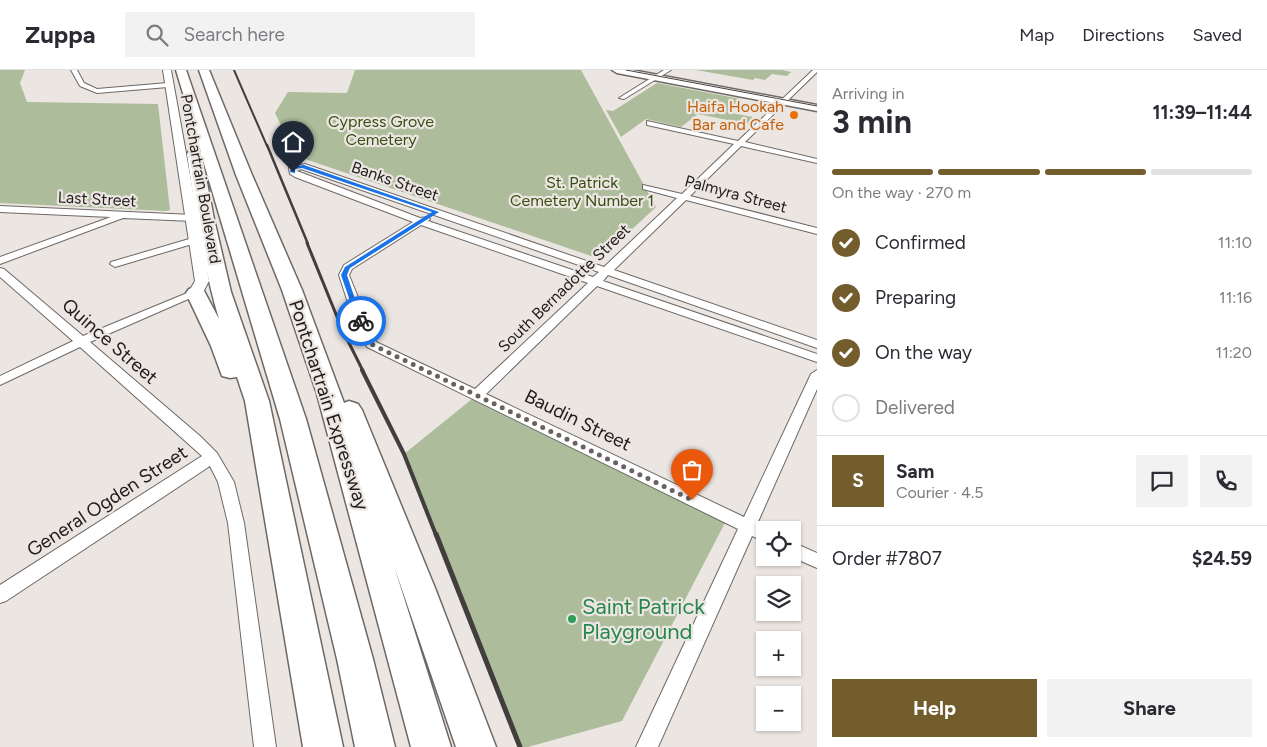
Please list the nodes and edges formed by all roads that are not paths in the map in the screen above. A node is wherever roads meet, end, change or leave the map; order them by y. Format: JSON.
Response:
{"nodes":[{"id":1,"x":74,"y":70,"type":"edge"},
{"id":2,"x":167,"y":70,"type":"edge"},
{"id":3,"x":181,"y":70,"type":"edge"},
{"id":4,"x":617,"y":70,"type":"edge"},
{"id":5,"x":816,"y":70,"type":"edge"},
{"id":6,"x":660,"y":72,"type":"edge"},
{"id":7,"x":206,"y":76,"type":"edge"},
{"id":8,"x":168,"y":85,"type":"junction"},
{"id":9,"x":622,"y":98,"type":"dead end"},
{"id":10,"x":785,"y":98,"type":"junction"},
{"id":11,"x":817,"y":101,"type":"edge"},
{"id":12,"x":817,"y":108,"type":"edge"},
{"id":13,"x":196,"y":118,"type":"junction"},
{"id":14,"x":650,"y":123,"type":"dead end"},
{"id":15,"x":245,"y":142,"type":"dead end"},
{"id":16,"x":740,"y":143,"type":"junction"},
{"id":17,"x":817,"y":161,"type":"edge"},
{"id":18,"x":244,"y":175,"type":"junction"},
{"id":19,"x":646,"y":186,"type":"dead end"},
{"id":20,"x":374,"y":191,"type":"junction"},
{"id":21,"x":686,"y":195,"type":"junction"},
{"id":22,"x":360,"y":198,"type":"junction"},
{"id":23,"x":0,"y":209,"type":"edge"},
{"id":24,"x":436,"y":212,"type":"junction"},
{"id":25,"x":124,"y":215,"type":"junction"},
{"id":26,"x":193,"y":218,"type":"junction"},
{"id":27,"x":421,"y":222,"type":"junction"},
{"id":28,"x":817,"y":231,"type":"edge"},
{"id":29,"x":196,"y":240,"type":"junction"},
{"id":30,"x":0,"y":261,"type":"edge"},
{"id":31,"x":115,"y":264,"type":"dead end"},
{"id":32,"x":605,"y":270,"type":"junction"},
{"id":33,"x":0,"y":271,"type":"edge"},
{"id":34,"x":594,"y":281,"type":"junction"},
{"id":35,"x":196,"y":292,"type":"junction"},
{"id":36,"x":82,"y":342,"type":"junction"},
{"id":37,"x":817,"y":344,"type":"edge"},
{"id":38,"x":817,"y":358,"type":"edge"},
{"id":39,"x":817,"y":374,"type":"edge"},
{"id":40,"x":0,"y":381,"type":"edge"},
{"id":41,"x":329,"y":394,"type":"junction"},
{"id":42,"x":477,"y":394,"type":"junction"},
{"id":43,"x":196,"y":440,"type":"joint"},
{"id":44,"x":212,"y":457,"type":"junction"},
{"id":45,"x":748,"y":527,"type":"junction"},
{"id":46,"x":756,"y":531,"type":"edge"},
{"id":47,"x":285,"y":544,"type":"junction"},
{"id":48,"x":801,"y":553,"type":"edge"},
{"id":49,"x":817,"y":561,"type":"edge"},
{"id":50,"x":0,"y":595,"type":"edge"},
{"id":51,"x":265,"y":747,"type":"edge"},
{"id":52,"x":323,"y":747,"type":"edge"},
{"id":53,"x":375,"y":747,"type":"edge"},
{"id":54,"x":431,"y":747,"type":"edge"},
{"id":55,"x":476,"y":747,"type":"edge"},
{"id":56,"x":647,"y":747,"type":"edge"}],
"edges":[{"from":1,"to":8,"type":"street"},
{"from":2,"to":8,"type":"street","name":"Pontchartrain Boulevard"},
{"from":3,"to":13,"type":"highway","name":"Pontchartrain Expressway"},
{"from":4,"to":6,"type":"main road"},
{"from":5,"to":10,"type":"street","name":"South Bernadotte Street"},
{"from":6,"to":9,"type":"street"},
{"from":6,"to":10,"type":"main road"},
{"from":7,"to":18,"type":"highway","name":"Pontchartrain Expressway"},
{"from":8,"to":26,"type":"street","name":"Pontchartrain Boulevard"},
{"from":10,"to":11,"type":"main road"},
{"from":10,"to":12,"type":"main road"},
{"from":10,"to":16,"type":"street","name":"South Bernadotte Street"},
{"from":13,"to":47,"type":"highway"},
{"from":13,"to":53,"type":"highway","name":"Pontchartrain Expressway"},
{"from":14,"to":16,"type":"street"},
{"from":15,"to":18,"type":"highway"},
{"from":16,"to":17,"type":"street"},
{"from":16,"to":21,"type":"street","name":"South Bernadotte Street"},
{"from":18,"to":41,"type":"highway","name":"Pontchartrain Expressway"},
{"from":19,"to":21,"type":"street","name":"Palmyra Street"},
{"from":20,"to":22,"type":"street"},
{"from":20,"to":22,"type":"street","name":"Banks Street"},
{"from":20,"to":24,"type":"street","name":"Banks Street"},
{"from":21,"to":28,"type":"street","name":"Palmyra Street"},
{"from":21,"to":32,"type":"street","name":"South Bernadotte Street"},
{"from":22,"to":27,"type":"street","name":"Banks Street"},
{"from":23,"to":25,"type":"street","name":"Last Street"},
{"from":24,"to":27,"type":"street"},
{"from":24,"to":32,"type":"street","name":"Banks Street"},
{"from":25,"to":26,"type":"street","name":"Last Street"},
{"from":25,"to":30,"type":"street"},
{"from":26,"to":29,"type":"street","name":"Pontchartrain Boulevard"},
{"from":27,"to":34,"type":"street","name":"Banks Street"},
{"from":27,"to":42,"type":"street","name":"Baudin Street"},
{"from":29,"to":31,"type":"street"},
{"from":29,"to":35,"type":"street","name":"Pontchartrain Boulevard"},
{"from":32,"to":34,"type":"street","name":"South Bernadotte Street"},
{"from":32,"to":37,"type":"street","name":"Banks Street"},
{"from":33,"to":36,"type":"street","name":"Quince Street"},
{"from":34,"to":38,"type":"street","name":"Banks Street"},
{"from":34,"to":42,"type":"street","name":"South Bernadotte Street"},
{"from":35,"to":36,"type":"street"},
{"from":35,"to":47,"type":"highway"},
{"from":36,"to":40,"type":"street"},
{"from":36,"to":43,"type":"street","name":"Quince Street"},
{"from":39,"to":45,"type":"street"},
{"from":41,"to":54,"type":"highway","name":"Pontchartrain Expressway"},
{"from":41,"to":55,"type":"highway"},
{"from":42,"to":45,"type":"street","name":"Baudin Street"},
{"from":43,"to":44,"type":"street"},
{"from":44,"to":50,"type":"street","name":"General Ogden Street"},
{"from":44,"to":51,"type":"street"},
{"from":45,"to":46,"type":"street","name":"Baudin Street"},
{"from":45,"to":56,"type":"street"},
{"from":47,"to":52,"type":"highway"},
{"from":48,"to":49,"type":"street"}]}
